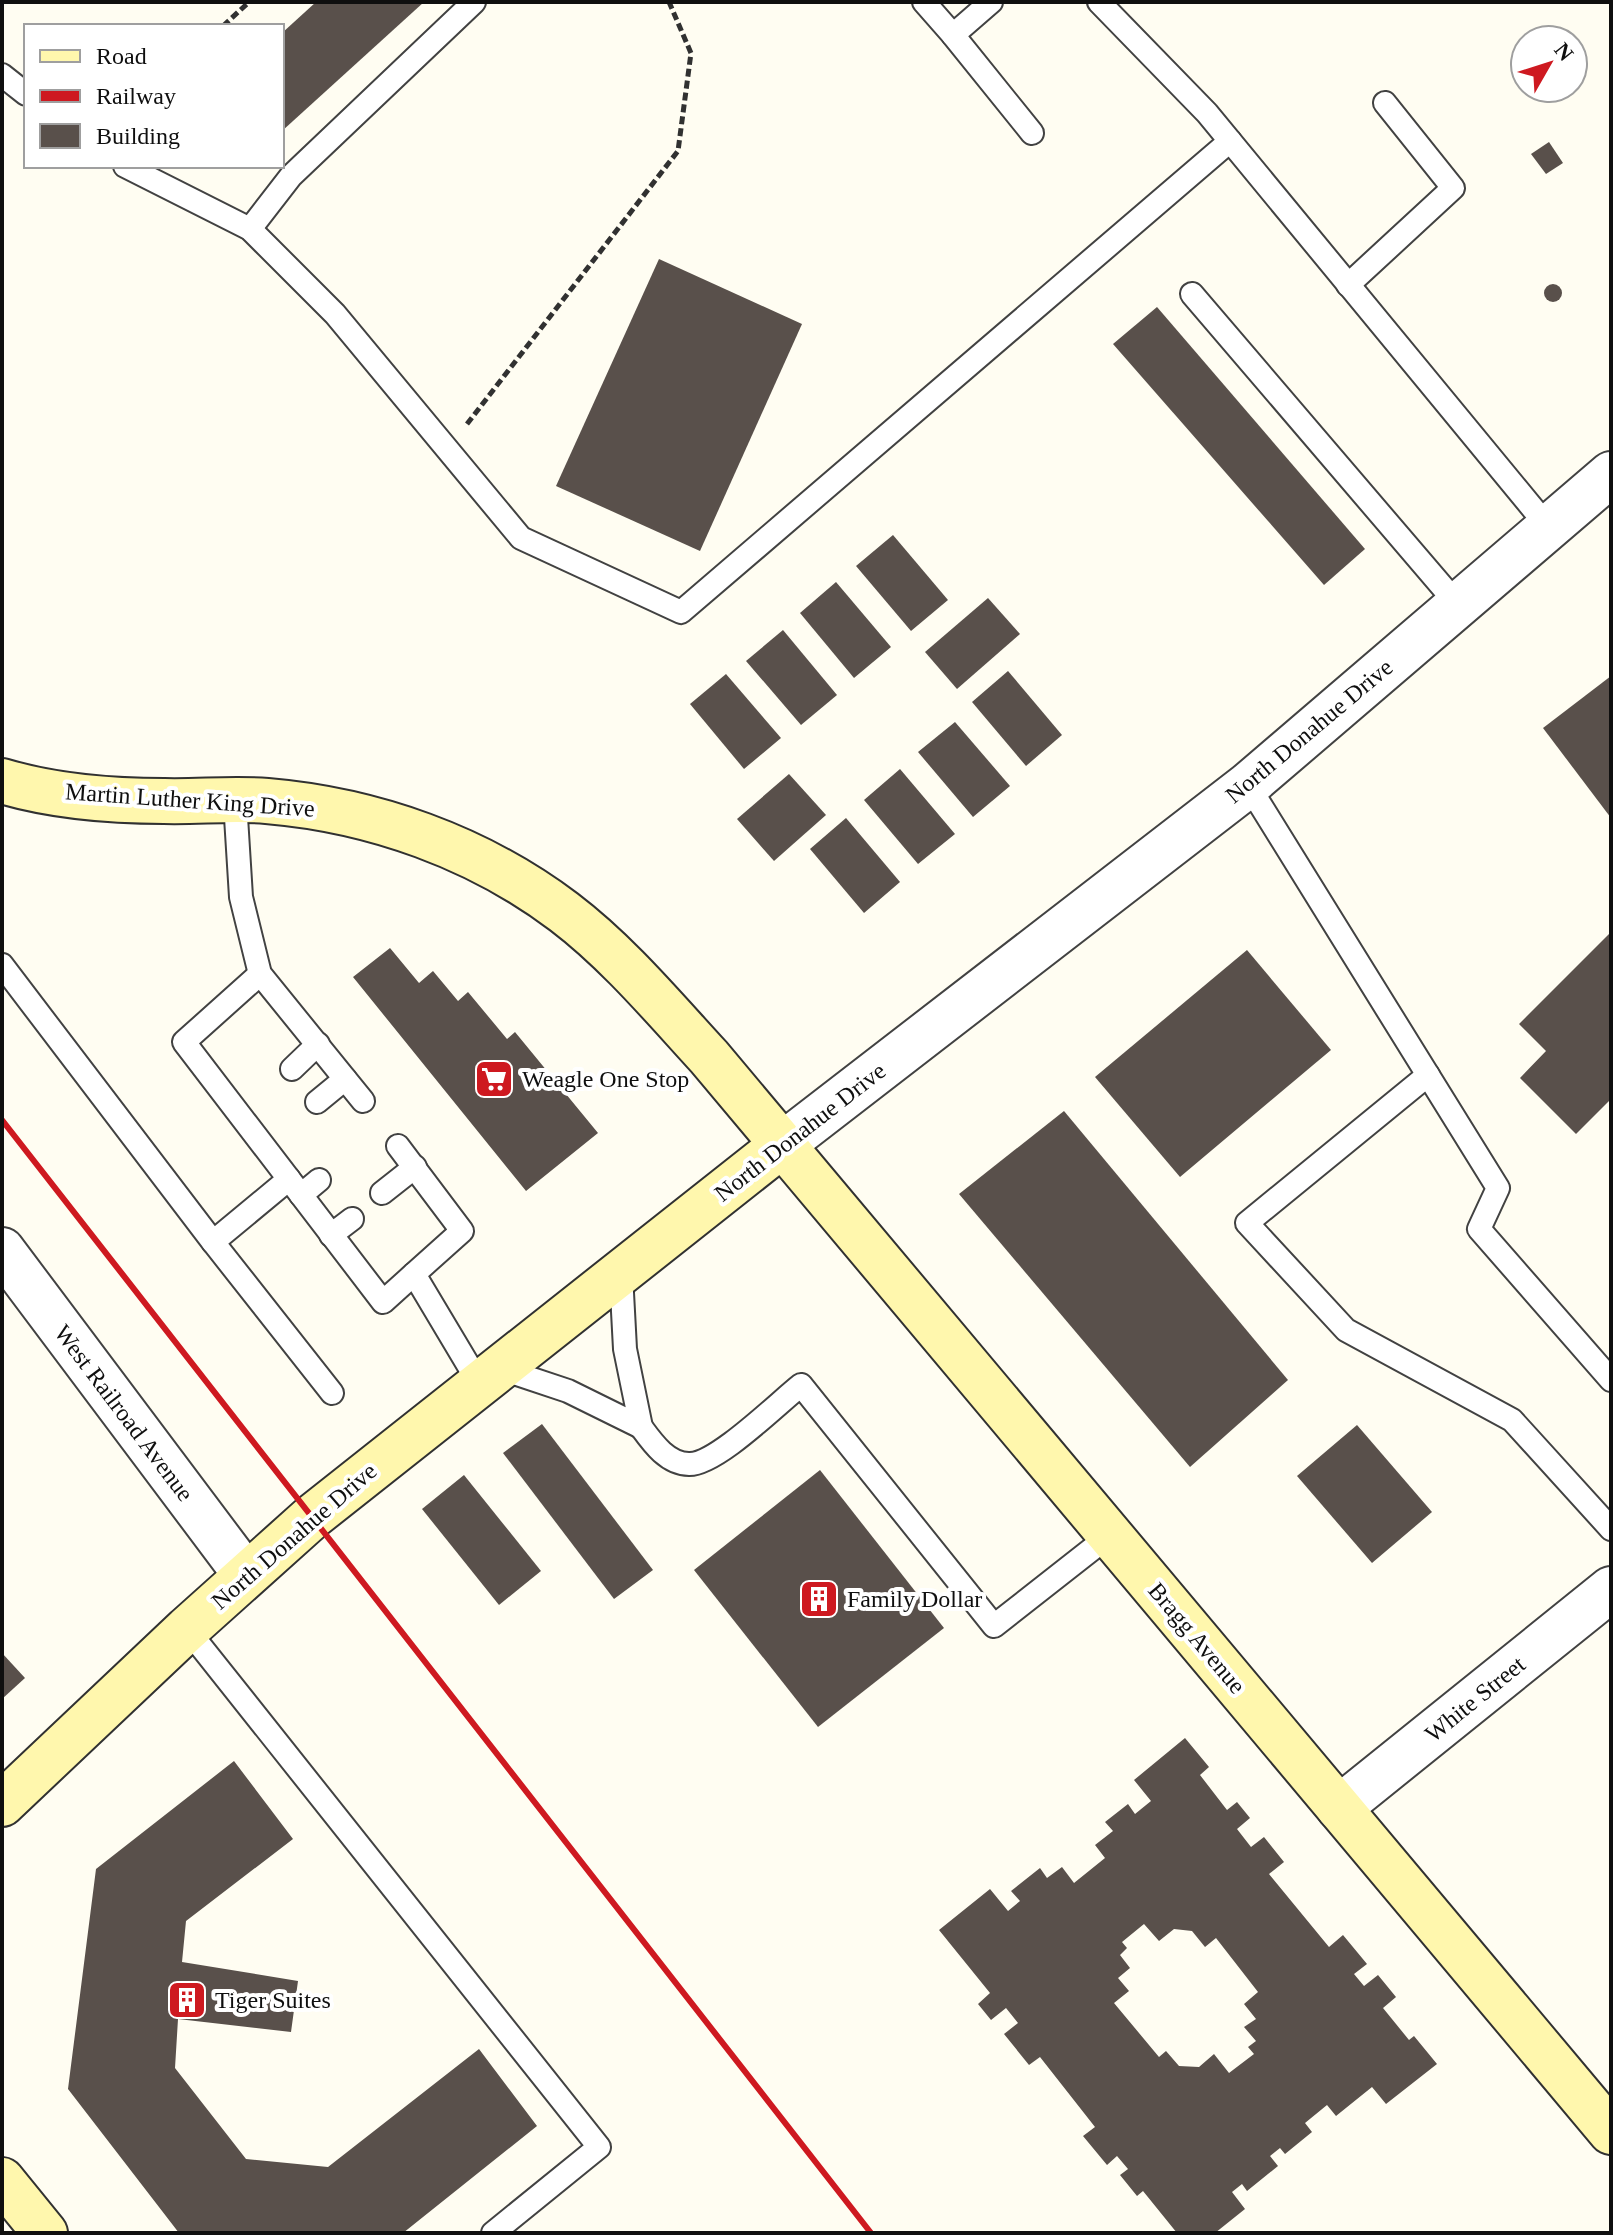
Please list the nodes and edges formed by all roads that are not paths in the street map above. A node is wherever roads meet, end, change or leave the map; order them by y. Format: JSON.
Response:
{"nodes":[{"id":1,"x":474,"y":2,"type":"edge"},
{"id":2,"x":924,"y":2,"type":"edge"},
{"id":3,"x":991,"y":2,"type":"edge"},
{"id":4,"x":1099,"y":2,"type":"edge"},
{"id":5,"x":953,"y":35,"type":"junction"},
{"id":6,"x":2,"y":75,"type":"edge"},
{"id":7,"x":24,"y":92,"type":"edge"},
{"id":8,"x":1385,"y":103,"type":"dead end"},
{"id":9,"x":1032,"y":133,"type":"dead end"},
{"id":10,"x":1230,"y":141,"type":"junction"},
{"id":11,"x":129,"y":168,"type":"edge"},
{"id":12,"x":250,"y":229,"type":"junction"},
{"id":13,"x":1348,"y":285,"type":"junction"},
{"id":14,"x":1192,"y":294,"type":"dead end"},
{"id":15,"x":1611,"y":474,"type":"edge"},
{"id":16,"x":1549,"y":528,"type":"junction"},
{"id":17,"x":1458,"y":605,"type":"junction"},
{"id":18,"x":2,"y":781,"type":"edge"},
{"id":19,"x":1248,"y":785,"type":"junction"},
{"id":20,"x":235,"y":801,"type":"junction"},
{"id":21,"x":2,"y":965,"type":"edge"},
{"id":22,"x":260,"y":974,"type":"junction"},
{"id":23,"x":318,"y":1044,"type":"junction"},
{"id":24,"x":292,"y":1069,"type":"dead end"},
{"id":25,"x":1428,"y":1075,"type":"junction"},
{"id":26,"x":345,"y":1079,"type":"junction"},
{"id":27,"x":363,"y":1101,"type":"dead end"},
{"id":28,"x":317,"y":1102,"type":"dead end"},
{"id":29,"x":782,"y":1145,"type":"junction"},
{"id":30,"x":398,"y":1146,"type":"dead end"},
{"id":31,"x":415,"y":1167,"type":"junction"},
{"id":32,"x":319,"y":1180,"type":"dead end"},
{"id":33,"x":295,"y":1187,"type":"junction"},
{"id":34,"x":382,"y":1193,"type":"dead end"},
{"id":35,"x":352,"y":1219,"type":"dead end"},
{"id":36,"x":331,"y":1235,"type":"junction"},
{"id":37,"x":213,"y":1242,"type":"junction"},
{"id":38,"x":2,"y":1250,"type":"edge"},
{"id":39,"x":414,"y":1274,"type":"junction"},
{"id":40,"x":621,"y":1274,"type":"junction"},
{"id":41,"x":489,"y":1375,"type":"junction"},
{"id":42,"x":1611,"y":1380,"type":"edge"},
{"id":43,"x":332,"y":1393,"type":"dead end"},
{"id":44,"x":641,"y":1427,"type":"junction"},
{"id":45,"x":1611,"y":1529,"type":"edge"},
{"id":46,"x":1110,"y":1535,"type":"junction"},
{"id":47,"x":246,"y":1575,"type":"junction"},
{"id":48,"x":1611,"y":1589,"type":"edge"},
{"id":49,"x":187,"y":1629,"type":"junction"},
{"id":50,"x":2,"y":1804,"type":"edge"},
{"id":51,"x":1339,"y":1808,"type":"junction"},
{"id":52,"x":1611,"y":2132,"type":"edge"},
{"id":53,"x":2,"y":2180,"type":"edge"},
{"id":54,"x":45,"y":2233,"type":"edge"},
{"id":55,"x":493,"y":2233,"type":"edge"}],
"edges":[{"from":1,"to":12,"type":"lane"},
{"from":2,"to":5,"type":"lane"},
{"from":3,"to":5,"type":"lane"},
{"from":4,"to":10,"type":"lane"},
{"from":5,"to":9,"type":"lane"},
{"from":6,"to":7,"type":"lane"},
{"from":8,"to":13,"type":"lane"},
{"from":10,"to":12,"type":"lane"},
{"from":10,"to":13,"type":"lane"},
{"from":11,"to":12,"type":"lane"},
{"from":13,"to":16,"type":"lane"},
{"from":14,"to":17,"type":"lane"},
{"from":15,"to":16,"type":"street","name":"North Donahue Drive"},
{"from":16,"to":17,"type":"street","name":"North Donahue Drive"},
{"from":17,"to":19,"type":"street","name":"North Donahue Drive"},
{"from":18,"to":20,"type":"main road","name":"Martin Luther King Drive"},
{"from":19,"to":25,"type":"lane"},
{"from":19,"to":29,"type":"street","name":"North Donahue Drive"},
{"from":20,"to":22,"type":"lane"},
{"from":20,"to":29,"type":"main road","name":"Martin Luther King Drive"},
{"from":21,"to":37,"type":"lane"},
{"from":22,"to":23,"type":"lane"},
{"from":22,"to":33,"type":"lane"},
{"from":23,"to":24,"type":"lane"},
{"from":23,"to":26,"type":"lane"},
{"from":25,"to":42,"type":"lane"},
{"from":25,"to":45,"type":"lane"},
{"from":26,"to":27,"type":"lane"},
{"from":26,"to":28,"type":"lane"},
{"from":29,"to":40,"type":"main road","name":"North Donahue Drive"},
{"from":29,"to":46,"type":"main road","name":"Bragg Avenue"},
{"from":30,"to":31,"type":"lane"},
{"from":31,"to":34,"type":"lane"},
{"from":31,"to":39,"type":"lane"},
{"from":32,"to":33,"type":"lane"},
{"from":33,"to":36,"type":"lane"},
{"from":33,"to":37,"type":"lane"},
{"from":35,"to":36,"type":"lane"},
{"from":36,"to":39,"type":"lane"},
{"from":37,"to":43,"type":"lane"},
{"from":38,"to":47,"type":"street","name":"West Railroad Avenue"},
{"from":39,"to":41,"type":"lane"},
{"from":40,"to":41,"type":"main road","name":"North Donahue Drive"},
{"from":40,"to":44,"type":"lane"},
{"from":41,"to":44,"type":"lane"},
{"from":41,"to":47,"type":"main road","name":"North Donahue Drive"},
{"from":44,"to":46,"type":"lane"},
{"from":46,"to":51,"type":"main road","name":"Bragg Avenue"},
{"from":47,"to":49,"type":"main road","name":"North Donahue Drive"},
{"from":48,"to":51,"type":"street","name":"White Street"},
{"from":49,"to":50,"type":"main road","name":"North Donahue Drive"},
{"from":49,"to":55,"type":"lane"},
{"from":51,"to":52,"type":"main road","name":"Bragg Avenue"},
{"from":53,"to":54,"type":"main road"}]}
